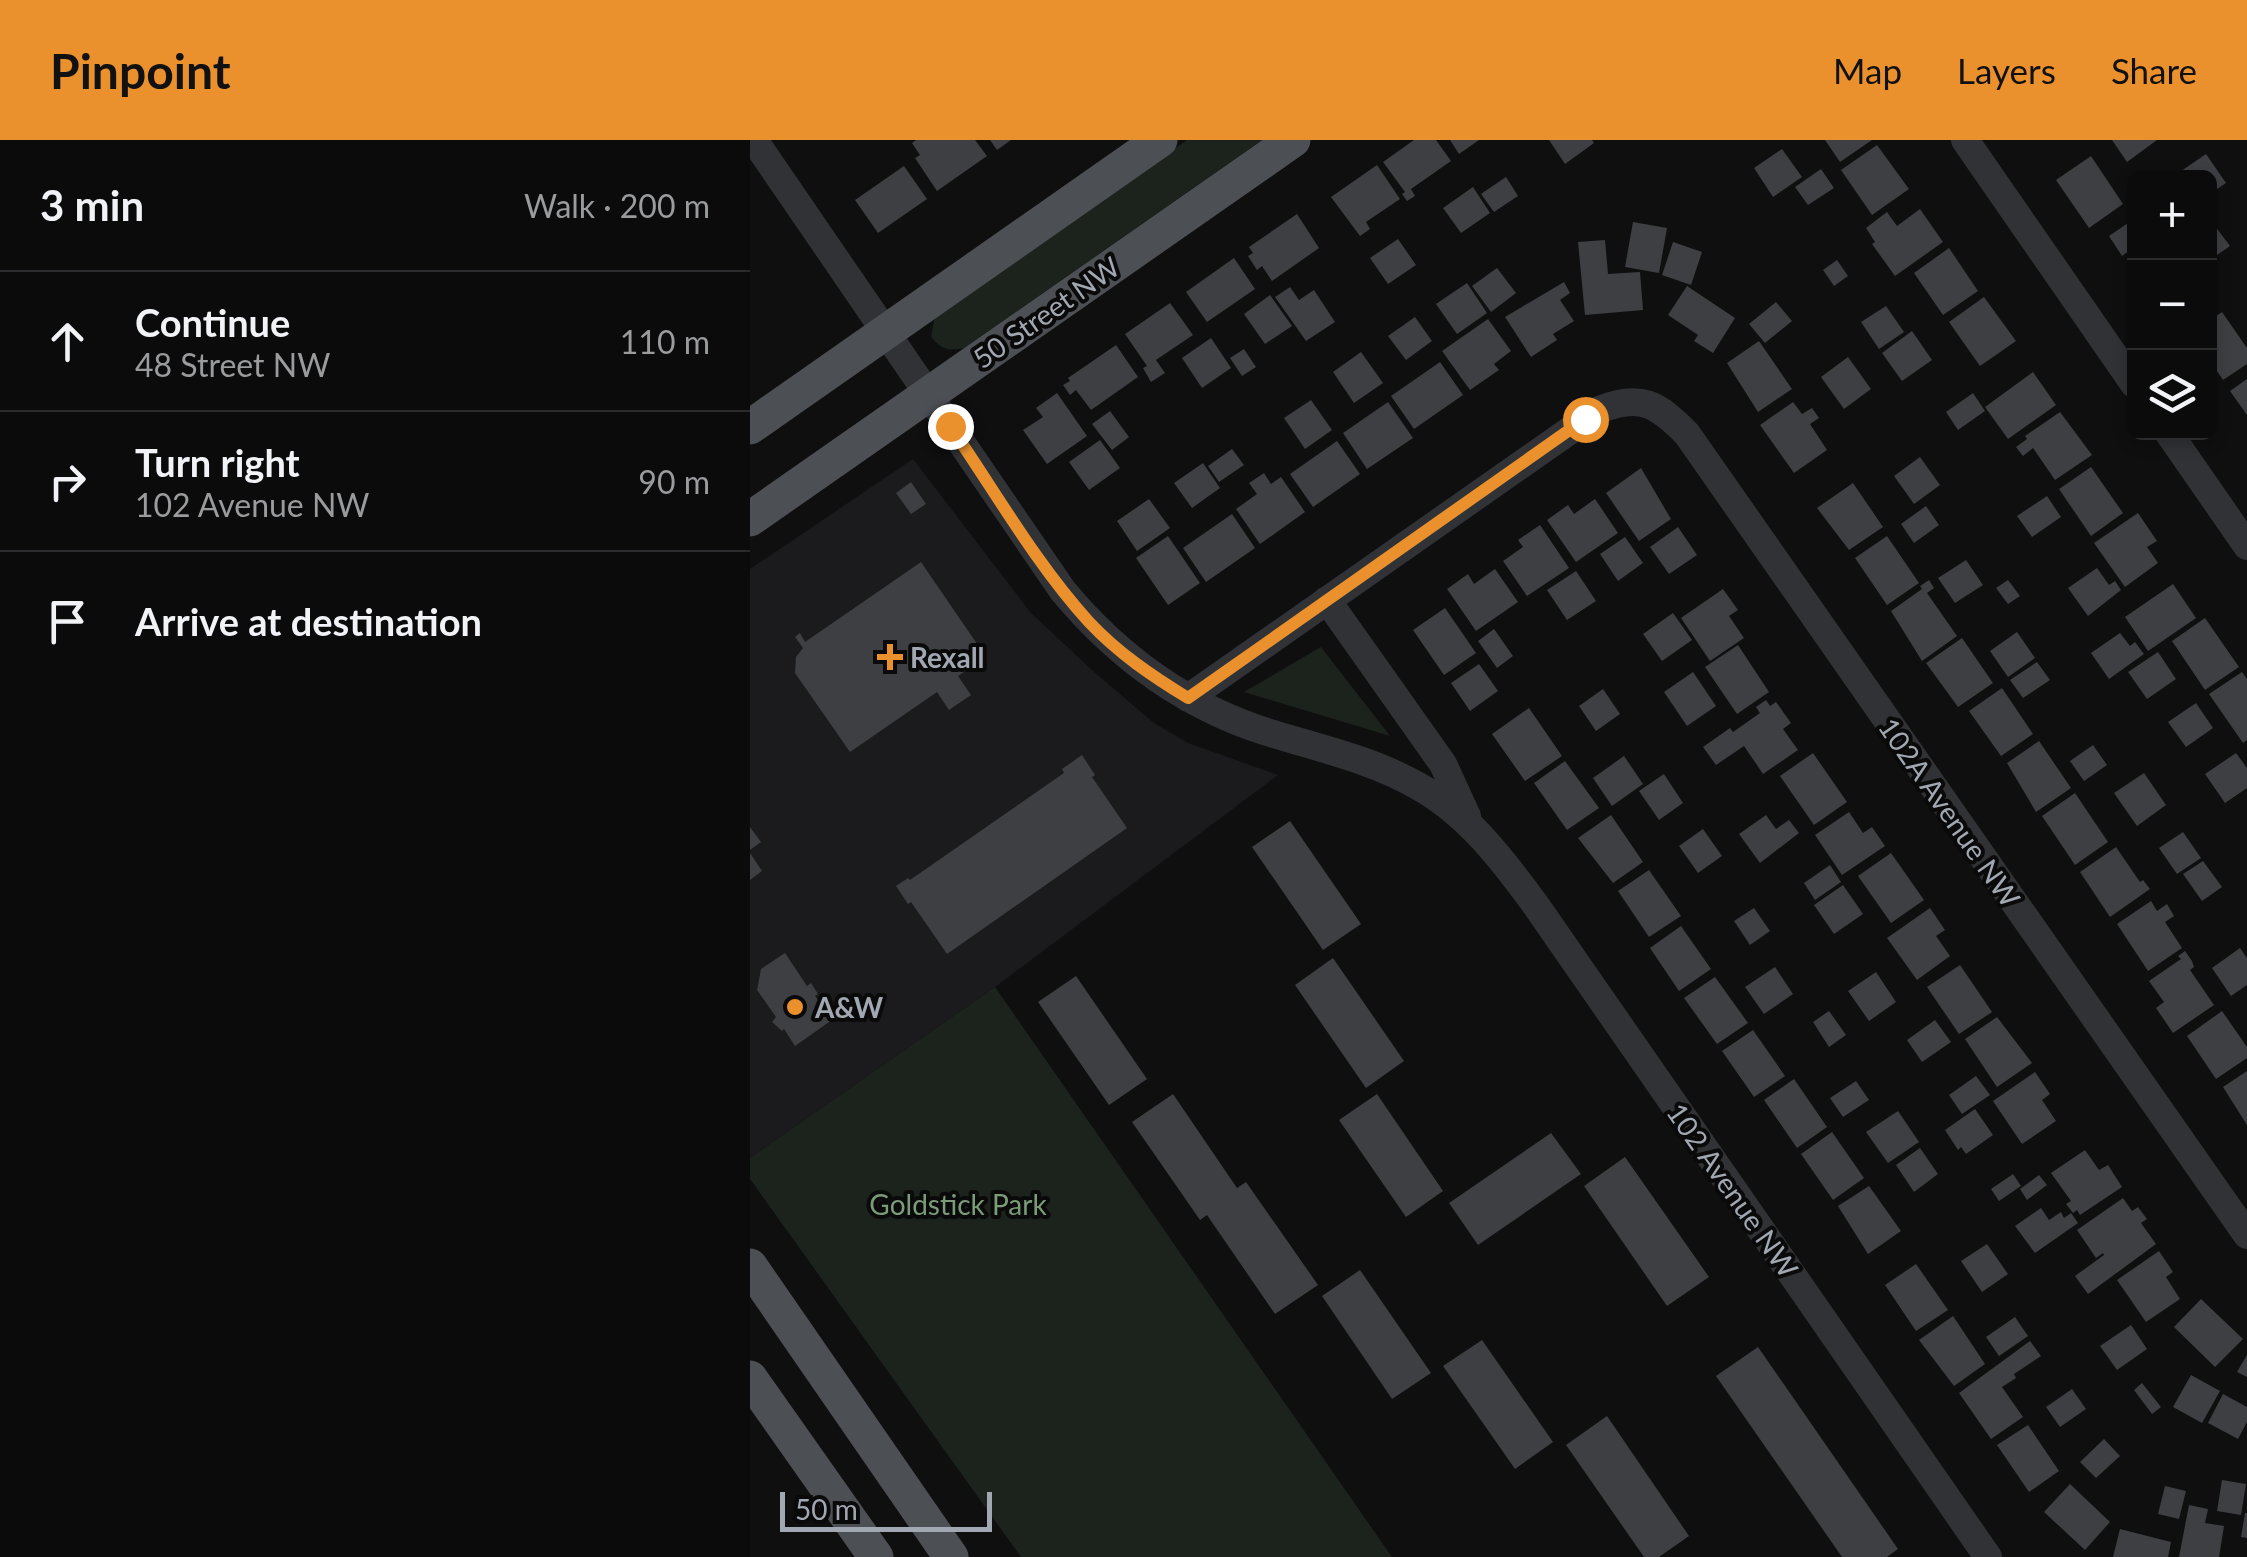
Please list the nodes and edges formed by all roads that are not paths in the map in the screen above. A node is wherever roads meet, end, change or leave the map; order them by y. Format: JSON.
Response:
{"nodes":[{"id":1,"x":754,"y":140,"type":"edge"},
{"id":2,"x":1160,"y":140,"type":"edge"},
{"id":3,"x":1293,"y":140,"type":"edge"},
{"id":4,"x":1976,"y":144,"type":"edge"},
{"id":5,"x":888,"y":332,"type":"junction"},
{"id":6,"x":2127,"y":373,"type":"edge"},
{"id":7,"x":928,"y":394,"type":"junction"},
{"id":8,"x":750,"y":427,"type":"edge"},
{"id":9,"x":2174,"y":440,"type":"edge"},
{"id":10,"x":750,"y":519,"type":"edge"},
{"id":11,"x":2247,"y":546,"type":"edge"},
{"id":12,"x":1327,"y":600,"type":"junction"},
{"id":13,"x":1188,"y":698,"type":"junction"},
{"id":14,"x":1472,"y":826,"type":"junction"},
{"id":15,"x":2247,"y":1235,"type":"edge"},
{"id":16,"x":750,"y":1266,"type":"edge"},
{"id":17,"x":750,"y":1378,"type":"edge"},
{"id":18,"x":876,"y":1557,"type":"edge"},
{"id":19,"x":951,"y":1557,"type":"edge"},
{"id":20,"x":1988,"y":1557,"type":"edge"}],
"edges":[{"from":1,"to":5,"type":"street","name":"102 Avenue NW"},
{"from":2,"to":5,"type":"main road"},
{"from":3,"to":7,"type":"main road","name":"50 Street NW"},
{"from":4,"to":6,"type":"street"},
{"from":5,"to":7,"type":"street","name":"102 Avenue NW"},
{"from":5,"to":8,"type":"main road"},
{"from":7,"to":10,"type":"main road","name":"50 Street NW"},
{"from":7,"to":13,"type":"street","name":"102 Avenue NW"},
{"from":9,"to":11,"type":"street"},
{"from":12,"to":13,"type":"street"},
{"from":12,"to":14,"type":"street","name":"102 Avenue NW"},
{"from":12,"to":15,"type":"street","name":"102A Avenue NW"},
{"from":13,"to":14,"type":"street","name":"102 Avenue NW"},
{"from":14,"to":20,"type":"street","name":"102 Avenue NW"},
{"from":16,"to":19,"type":"main road"},
{"from":17,"to":18,"type":"main road"}]}
